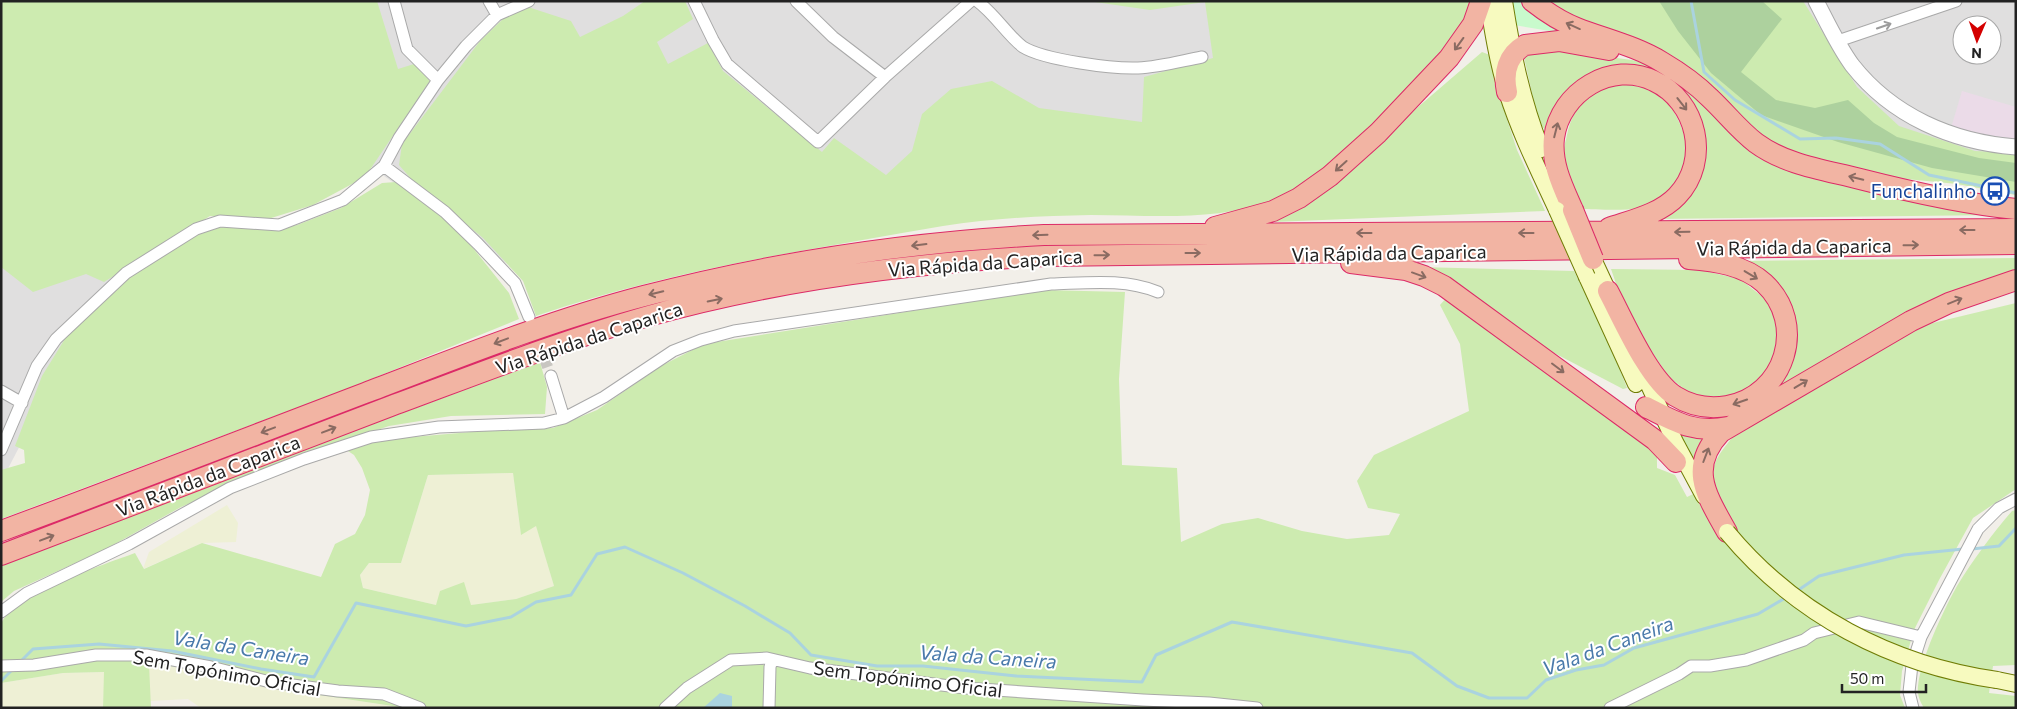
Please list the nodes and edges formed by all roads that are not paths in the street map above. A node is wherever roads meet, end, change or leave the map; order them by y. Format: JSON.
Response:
{"nodes":[{"id":1,"x":394,"y":1,"type":"edge"},
{"id":2,"x":489,"y":1,"type":"edge"},
{"id":3,"x":529,"y":1,"type":"edge"},
{"id":4,"x":694,"y":1,"type":"edge"},
{"id":5,"x":796,"y":1,"type":"edge"},
{"id":6,"x":971,"y":1,"type":"edge"},
{"id":7,"x":977,"y":1,"type":"edge"},
{"id":8,"x":1481,"y":1,"type":"edge"},
{"id":9,"x":1488,"y":1,"type":"edge"},
{"id":10,"x":1504,"y":1,"type":"edge"},
{"id":11,"x":1532,"y":1,"type":"edge"},
{"id":12,"x":1816,"y":1,"type":"edge"},
{"id":13,"x":1956,"y":1,"type":"edge"},
{"id":14,"x":497,"y":15,"type":"junction"},
{"id":15,"x":1838,"y":41,"type":"junction"},
{"id":16,"x":1512,"y":56,"type":"junction"},
{"id":17,"x":1202,"y":57,"type":"dead end"},
{"id":18,"x":1651,"y":57,"type":"junction"},
{"id":19,"x":885,"y":77,"type":"junction"},
{"id":20,"x":438,"y":80,"type":"junction"},
{"id":21,"x":1507,"y":92,"type":"junction"},
{"id":22,"x":2016,"y":147,"type":"edge"},
{"id":23,"x":384,"y":166,"type":"junction"},
{"id":24,"x":2016,"y":209,"type":"edge"},
{"id":25,"x":1566,"y":210,"type":"junction"},
{"id":26,"x":2016,"y":229,"type":"edge"},
{"id":27,"x":1194,"y":233,"type":"junction"},
{"id":28,"x":1593,"y":233,"type":"junction"},
{"id":29,"x":2016,"y":244,"type":"edge"},
{"id":30,"x":1618,"y":250,"type":"junction"},
{"id":31,"x":1285,"y":254,"type":"junction"},
{"id":32,"x":2016,"y":280,"type":"edge"},
{"id":33,"x":1598,"y":282,"type":"junction"},
{"id":34,"x":1158,"y":292,"type":"dead end"},
{"id":35,"x":528,"y":318,"type":"tunnel mouth"},
{"id":36,"x":551,"y":376,"type":"tunnel mouth"},
{"id":37,"x":1,"y":391,"type":"edge"},
{"id":38,"x":22,"y":403,"type":"junction"},
{"id":39,"x":1654,"y":411,"type":"junction"},
{"id":40,"x":564,"y":418,"type":"junction"},
{"id":41,"x":1728,"y":427,"type":"junction"},
{"id":42,"x":1,"y":450,"type":"edge"},
{"id":43,"x":1676,"y":462,"type":"junction"},
{"id":44,"x":2016,"y":499,"type":"edge"},
{"id":45,"x":1,"y":532,"type":"edge"},
{"id":46,"x":1727,"y":532,"type":"junction"},
{"id":47,"x":1,"y":555,"type":"edge"},
{"id":48,"x":1,"y":612,"type":"edge"},
{"id":49,"x":1920,"y":637,"type":"junction"},
{"id":50,"x":772,"y":660,"type":"junction"},
{"id":51,"x":1,"y":666,"type":"edge"},
{"id":52,"x":2016,"y":682,"type":"edge"},
{"id":53,"x":420,"y":708,"type":"edge"},
{"id":54,"x":665,"y":708,"type":"edge"},
{"id":55,"x":770,"y":708,"type":"edge"},
{"id":56,"x":1258,"y":708,"type":"edge"},
{"id":57,"x":1610,"y":708,"type":"edge"},
{"id":58,"x":1913,"y":708,"type":"edge"}],
"edges":[{"from":1,"to":20,"type":"street"},
{"from":2,"to":14,"type":"street"},
{"from":3,"to":14,"type":"street"},
{"from":4,"to":19,"type":"street"},
{"from":5,"to":19,"type":"street"},
{"from":6,"to":19,"type":"street"},
{"from":7,"to":17,"type":"street"},
{"from":8,"to":27,"type":"highway","one_way":true},
{"from":9,"to":21,"type":"main road"},
{"from":10,"to":16,"type":"main road"},
{"from":18,"to":11,"type":"highway","one_way":true},
{"from":12,"to":15,"type":"street"},
{"from":15,"to":13,"type":"street","one_way":true},
{"from":14,"to":20,"type":"street"},
{"from":15,"to":22,"type":"street"},
{"from":16,"to":18,"type":"highway"},
{"from":16,"to":21,"type":"highway"},
{"from":16,"to":25,"type":"main road"},
{"from":24,"to":18,"type":"highway","one_way":true},
{"from":20,"to":23,"type":"street"},
{"from":21,"to":25,"type":"main road"},
{"from":23,"to":35,"type":"street"},
{"from":23,"to":38,"type":"street"},
{"from":25,"to":28,"type":"highway","one_way":true},
{"from":25,"to":33,"type":"highway","bridge":true},
{"from":26,"to":28,"type":"highway","name":"Via Rápida da Caparica","one_way":true},
{"from":28,"to":27,"type":"highway","name":"Via Rápida da Caparica","one_way":true},
{"from":27,"to":45,"type":"highway","name":"Via Rápida da Caparica","one_way":true},
{"from":30,"to":29,"type":"highway","name":"Via Rápida da Caparica","one_way":true},
{"from":30,"to":31,"type":"highway","name":"Via Rápida da Caparica"},
{"from":30,"to":33,"type":"highway","one_way":true},
{"from":31,"to":43,"type":"highway","one_way":true},
{"from":47,"to":31,"type":"highway","name":"Via Rápida da Caparica","one_way":true},
{"from":41,"to":32,"type":"highway","one_way":true},
{"from":33,"to":39,"type":"main road"},
{"from":34,"to":40,"type":"street"},
{"from":36,"to":40,"type":"street"},
{"from":37,"to":38,"type":"street"},
{"from":38,"to":42,"type":"street"},
{"from":39,"to":41,"type":"highway"},
{"from":39,"to":43,"type":"main road"},
{"from":39,"to":46,"type":"main road"},
{"from":40,"to":48,"type":"street"},
{"from":46,"to":41,"type":"highway","one_way":true},
{"from":43,"to":46,"type":"main road"},
{"from":44,"to":49,"type":"street"},
{"from":46,"to":52,"type":"main road","bridge":true},
{"from":49,"to":57,"type":"street"},
{"from":49,"to":58,"type":"street"},
{"from":50,"to":54,"type":"street","name":"Sem Topónimo Oficial"},
{"from":50,"to":55,"type":"street"},
{"from":50,"to":56,"type":"street","name":"Sem Topónimo Oficial"},
{"from":51,"to":53,"type":"street","name":"Sem Topónimo Oficial"}]}
